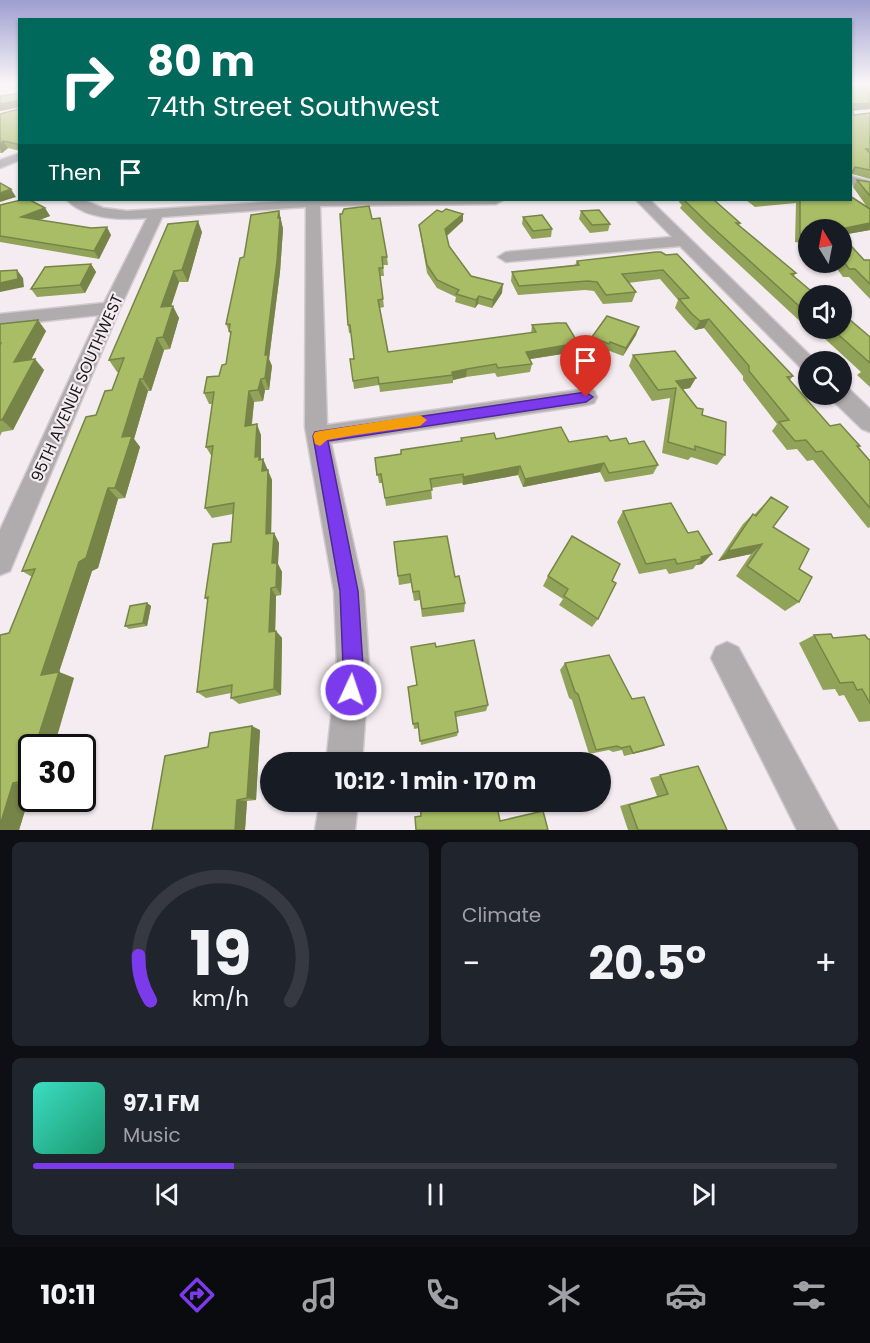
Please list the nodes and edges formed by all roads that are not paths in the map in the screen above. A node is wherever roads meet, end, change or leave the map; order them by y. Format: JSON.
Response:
{"nodes":[{"id":1,"x":18,"y":157,"type":"edge"},
{"id":2,"x":0,"y":165,"type":"edge"},
{"id":3,"x":18,"y":171,"type":"edge"},
{"id":4,"x":852,"y":180,"type":"edge"},
{"id":5,"x":870,"y":184,"type":"edge"},
{"id":6,"x":76,"y":201,"type":"edge"},
{"id":7,"x":313,"y":201,"type":"edge"},
{"id":8,"x":645,"y":201,"type":"edge"},
{"id":9,"x":156,"y":214,"type":"junction"},
{"id":10,"x":683,"y":241,"type":"junction"},
{"id":11,"x":506,"y":257,"type":"dead end"},
{"id":12,"x":111,"y":308,"type":"junction"},
{"id":13,"x":0,"y":320,"type":"edge"},
{"id":14,"x":798,"y":353,"type":"edge"},
{"id":15,"x":586,"y":397,"type":"dead end"},
{"id":16,"x":851,"y":405,"type":"edge"},
{"id":17,"x":870,"y":423,"type":"edge"},
{"id":18,"x":320,"y":436,"type":"junction"},
{"id":19,"x":0,"y":561,"type":"edge"},
{"id":20,"x":727,"y":658,"type":"dead end"},
{"id":21,"x":345,"y":752,"type":"edge"},
{"id":22,"x":337,"y":812,"type":"edge"},
{"id":23,"x":335,"y":830,"type":"edge"},
{"id":24,"x":818,"y":830,"type":"edge"}],
"edges":[{"from":1,"to":2,"type":"street"},
{"from":2,"to":3,"type":"street"},
{"from":4,"to":5,"type":"street"},
{"from":6,"to":9,"type":"street"},
{"from":7,"to":9,"type":"street"},
{"from":7,"to":18,"type":"street"},
{"from":8,"to":10,"type":"street"},
{"from":9,"to":12,"type":"street","name":"95TH AVENUE SOUTHWEST"},
{"from":10,"to":11,"type":"street"},
{"from":10,"to":14,"type":"street"},
{"from":12,"to":13,"type":"street"},
{"from":12,"to":19,"type":"street","name":"95TH AVENUE SOUTHWEST"},
{"from":15,"to":18,"type":"street"},
{"from":16,"to":17,"type":"street"},
{"from":18,"to":21,"type":"street"},
{"from":20,"to":24,"type":"street"},
{"from":22,"to":23,"type":"street"}]}
